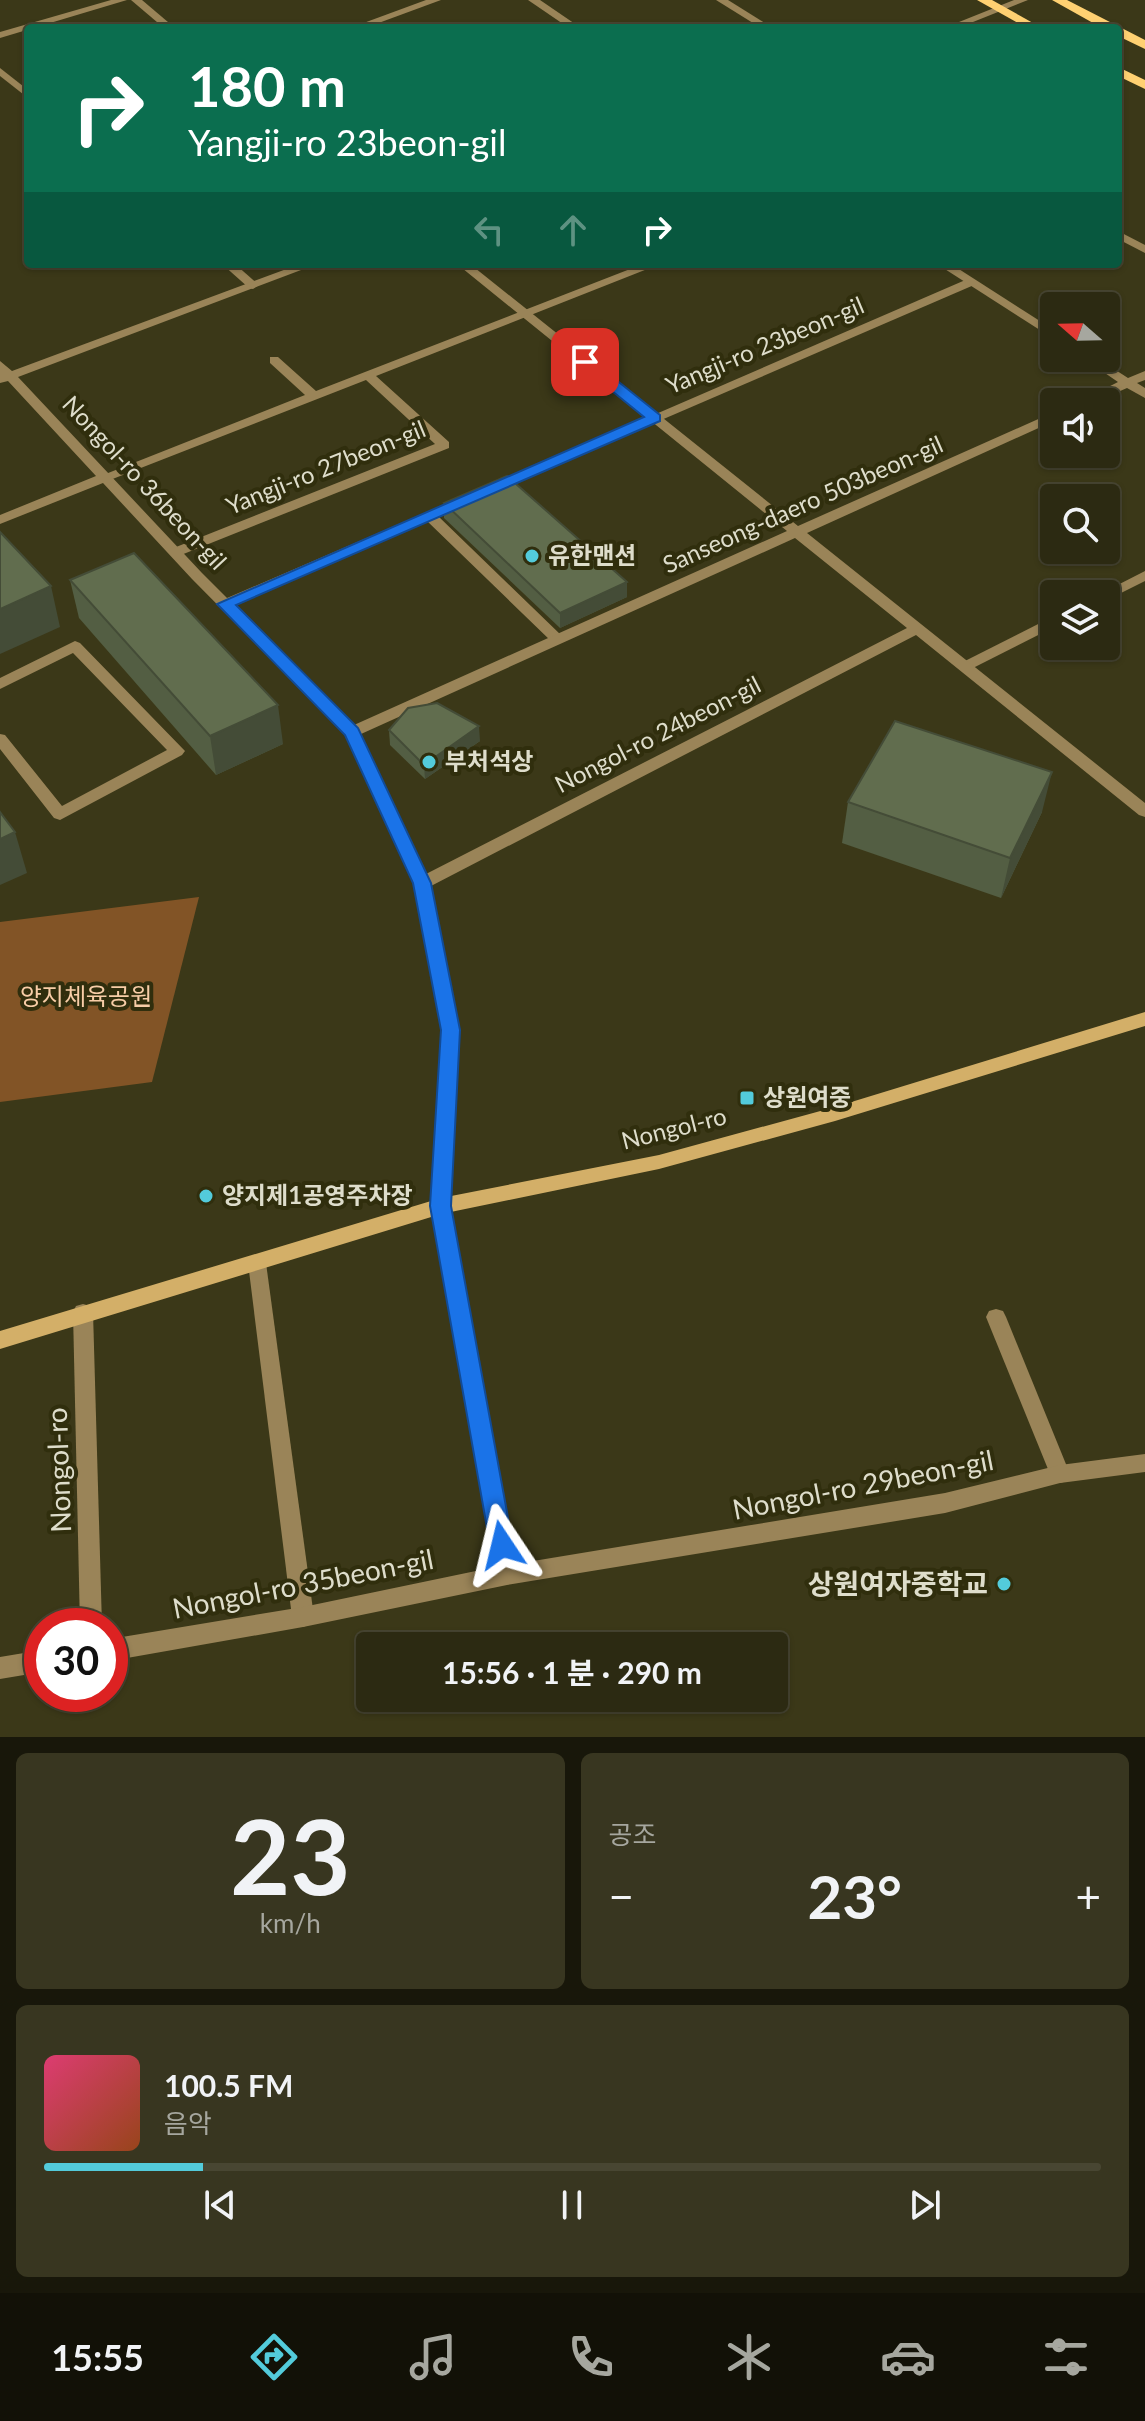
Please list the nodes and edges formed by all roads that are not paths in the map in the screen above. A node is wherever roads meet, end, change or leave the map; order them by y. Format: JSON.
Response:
{"nodes":[{"id":1,"x":122,"y":0,"type":"edge"},
{"id":2,"x":136,"y":0,"type":"edge"},
{"id":3,"x":436,"y":0,"type":"edge"},
{"id":4,"x":533,"y":0,"type":"edge"},
{"id":5,"x":721,"y":0,"type":"edge"},
{"id":6,"x":983,"y":0,"type":"edge"},
{"id":7,"x":1023,"y":0,"type":"edge"},
{"id":8,"x":1058,"y":0,"type":"edge"},
{"id":9,"x":1001,"y":9,"type":"junction"},
{"id":10,"x":38,"y":24,"type":"edge"},
{"id":11,"x":165,"y":24,"type":"edge"},
{"id":12,"x":367,"y":24,"type":"edge"},
{"id":13,"x":570,"y":24,"type":"edge"},
{"id":14,"x":761,"y":24,"type":"edge"},
{"id":15,"x":960,"y":24,"type":"edge"},
{"id":16,"x":1029,"y":24,"type":"edge"},
{"id":17,"x":1104,"y":24,"type":"edge"},
{"id":18,"x":24,"y":28,"type":"edge"},
{"id":19,"x":1122,"y":33,"type":"edge"},
{"id":20,"x":0,"y":35,"type":"edge"},
{"id":21,"x":1145,"y":45,"type":"edge"},
{"id":22,"x":0,"y":71,"type":"edge"},
{"id":23,"x":1122,"y":73,"type":"edge"},
{"id":24,"x":1145,"y":85,"type":"edge"},
{"id":25,"x":24,"y":92,"type":"edge"},
{"id":26,"x":1122,"y":236,"type":"edge"},
{"id":27,"x":1145,"y":250,"type":"edge"},
{"id":28,"x":233,"y":268,"type":"edge"},
{"id":29,"x":300,"y":268,"type":"edge"},
{"id":30,"x":468,"y":268,"type":"edge"},
{"id":31,"x":644,"y":268,"type":"edge"},
{"id":32,"x":949,"y":268,"type":"edge"},
{"id":33,"x":970,"y":282,"type":"junction"},
{"id":34,"x":253,"y":285,"type":"junction"},
{"id":35,"x":526,"y":314,"type":"junction"},
{"id":36,"x":1040,"y":326,"type":"edge"},
{"id":37,"x":274,"y":360,"type":"dead end"},
{"id":38,"x":1110,"y":372,"type":"edge"},
{"id":39,"x":3,"y":374,"type":"edge"},
{"id":40,"x":368,"y":375,"type":"junction"},
{"id":41,"x":1145,"y":375,"type":"edge"},
{"id":42,"x":1127,"y":383,"type":"junction"},
{"id":43,"x":1116,"y":388,"type":"edge"},
{"id":44,"x":1145,"y":394,"type":"edge"},
{"id":45,"x":315,"y":397,"type":"junction"},
{"id":46,"x":654,"y":418,"type":"junction"},
{"id":47,"x":1040,"y":422,"type":"edge"},
{"id":48,"x":105,"y":477,"type":"junction"},
{"id":49,"x":486,"y":491,"type":"edge"},
{"id":50,"x":472,"y":497,"type":"edge"},
{"id":51,"x":429,"y":515,"type":"junction"},
{"id":52,"x":0,"y":520,"type":"edge"},
{"id":53,"x":796,"y":532,"type":"junction"},
{"id":54,"x":176,"y":552,"type":"junction"},
{"id":55,"x":1143,"y":579,"type":"edge"},
{"id":56,"x":1120,"y":589,"type":"edge"},
{"id":57,"x":225,"y":604,"type":"junction"},
{"id":58,"x":1040,"y":628,"type":"edge"},
{"id":59,"x":917,"y":629,"type":"junction"},
{"id":60,"x":557,"y":639,"type":"junction"},
{"id":61,"x":966,"y":666,"type":"junction"},
{"id":62,"x":0,"y":684,"type":"edge"},
{"id":63,"x":352,"y":732,"type":"junction"},
{"id":64,"x":0,"y":739,"type":"edge"},
{"id":65,"x":1145,"y":811,"type":"edge"},
{"id":66,"x":422,"y":883,"type":"junction"},
{"id":67,"x":1145,"y":1019,"type":"edge"},
{"id":68,"x":441,"y":1206,"type":"junction"},
{"id":69,"x":257,"y":1263,"type":"junction"},
{"id":70,"x":83,"y":1312,"type":"junction"},
{"id":71,"x":996,"y":1317,"type":"dead end"},
{"id":72,"x":0,"y":1340,"type":"edge"},
{"id":73,"x":1145,"y":1463,"type":"edge"},
{"id":74,"x":1060,"y":1474,"type":"junction"},
{"id":75,"x":507,"y":1575,"type":"junction"},
{"id":76,"x":91,"y":1608,"type":"edge"},
{"id":77,"x":303,"y":1617,"type":"junction"},
{"id":78,"x":128,"y":1647,"type":"edge"},
{"id":79,"x":24,"y":1664,"type":"edge"},
{"id":80,"x":0,"y":1668,"type":"edge"}],
"edges":[{"from":1,"to":10,"type":"street"},
{"from":2,"to":11,"type":"street"},
{"from":3,"to":12,"type":"street"},
{"from":4,"to":13,"type":"street"},
{"from":5,"to":14,"type":"street"},
{"from":6,"to":9,"type":"main road"},
{"from":7,"to":9,"type":"street"},
{"from":8,"to":17,"type":"main road"},
{"from":9,"to":15,"type":"street"},
{"from":9,"to":16,"type":"main road"},
{"from":18,"to":20,"type":"street"},
{"from":19,"to":21,"type":"main road"},
{"from":22,"to":25,"type":"street"},
{"from":23,"to":24,"type":"main road"},
{"from":26,"to":27,"type":"street"},
{"from":28,"to":34,"type":"street"},
{"from":29,"to":34,"type":"street"},
{"from":30,"to":35,"type":"street"},
{"from":31,"to":35,"type":"street"},
{"from":32,"to":33,"type":"street"},
{"from":33,"to":36,"type":"street"},
{"from":33,"to":46,"type":"street","name":"Yangji-ro 23beon-gil"},
{"from":34,"to":39,"type":"street"},
{"from":35,"to":40,"type":"street"},
{"from":35,"to":46,"type":"street"},
{"from":37,"to":45,"type":"street"},
{"from":38,"to":42,"type":"street"},
{"from":39,"to":48,"type":"street","name":"Nongol-ro 36beon-gil"},
{"from":40,"to":45,"type":"street"},
{"from":40,"to":54,"type":"street","name":"Yangji-ro 27beon-gil"},
{"from":41,"to":42,"type":"street"},
{"from":42,"to":43,"type":"street"},
{"from":42,"to":44,"type":"street"},
{"from":45,"to":48,"type":"street"},
{"from":46,"to":49,"type":"street","name":"Yangji-ro 23beon-gil"},
{"from":46,"to":53,"type":"street"},
{"from":47,"to":53,"type":"street","name":"Sanseong-daero 503beon-gil"},
{"from":48,"to":52,"type":"street"},
{"from":48,"to":54,"type":"street","name":"Nongol-ro 36beon-gil"},
{"from":50,"to":51,"type":"street"},
{"from":51,"to":57,"type":"street"},
{"from":51,"to":60,"type":"street"},
{"from":53,"to":59,"type":"street"},
{"from":53,"to":60,"type":"street","name":"Sanseong-daero 503beon-gil"},
{"from":54,"to":57,"type":"street","name":"Nongol-ro 36beon-gil"},
{"from":55,"to":56,"type":"street"},
{"from":57,"to":63,"type":"street","name":"Nongol-ro 36beon-gil"},
{"from":58,"to":61,"type":"street"},
{"from":59,"to":61,"type":"street"},
{"from":59,"to":66,"type":"street","name":"Nongol-ro 24beon-gil"},
{"from":60,"to":63,"type":"street","name":"Sanseong-daero 503beon-gil"},
{"from":61,"to":65,"type":"street"},
{"from":62,"to":64,"type":"street"},
{"from":63,"to":66,"type":"street","name":"Nongol-ro 36beon-gil"},
{"from":66,"to":68,"type":"street","name":"Nongol-ro 36beon-gil"},
{"from":67,"to":68,"type":"street","name":"Nongol-ro"},
{"from":68,"to":69,"type":"street","name":"Nongol-ro"},
{"from":68,"to":75,"type":"street","name":"Nongol-ro 36beon-gil"},
{"from":69,"to":70,"type":"street","name":"Nongol-ro"},
{"from":69,"to":77,"type":"street"},
{"from":70,"to":72,"type":"street","name":"Nongol-ro"},
{"from":70,"to":76,"type":"street","name":"Nongol-ro"},
{"from":71,"to":74,"type":"street"},
{"from":73,"to":74,"type":"street","name":"Nongol-ro 29beon-gil"},
{"from":74,"to":75,"type":"street","name":"Nongol-ro 29beon-gil"},
{"from":75,"to":77,"type":"street","name":"Nongol-ro 35beon-gil"},
{"from":77,"to":78,"type":"street","name":"Nongol-ro 35beon-gil"},
{"from":79,"to":80,"type":"street"}]}
